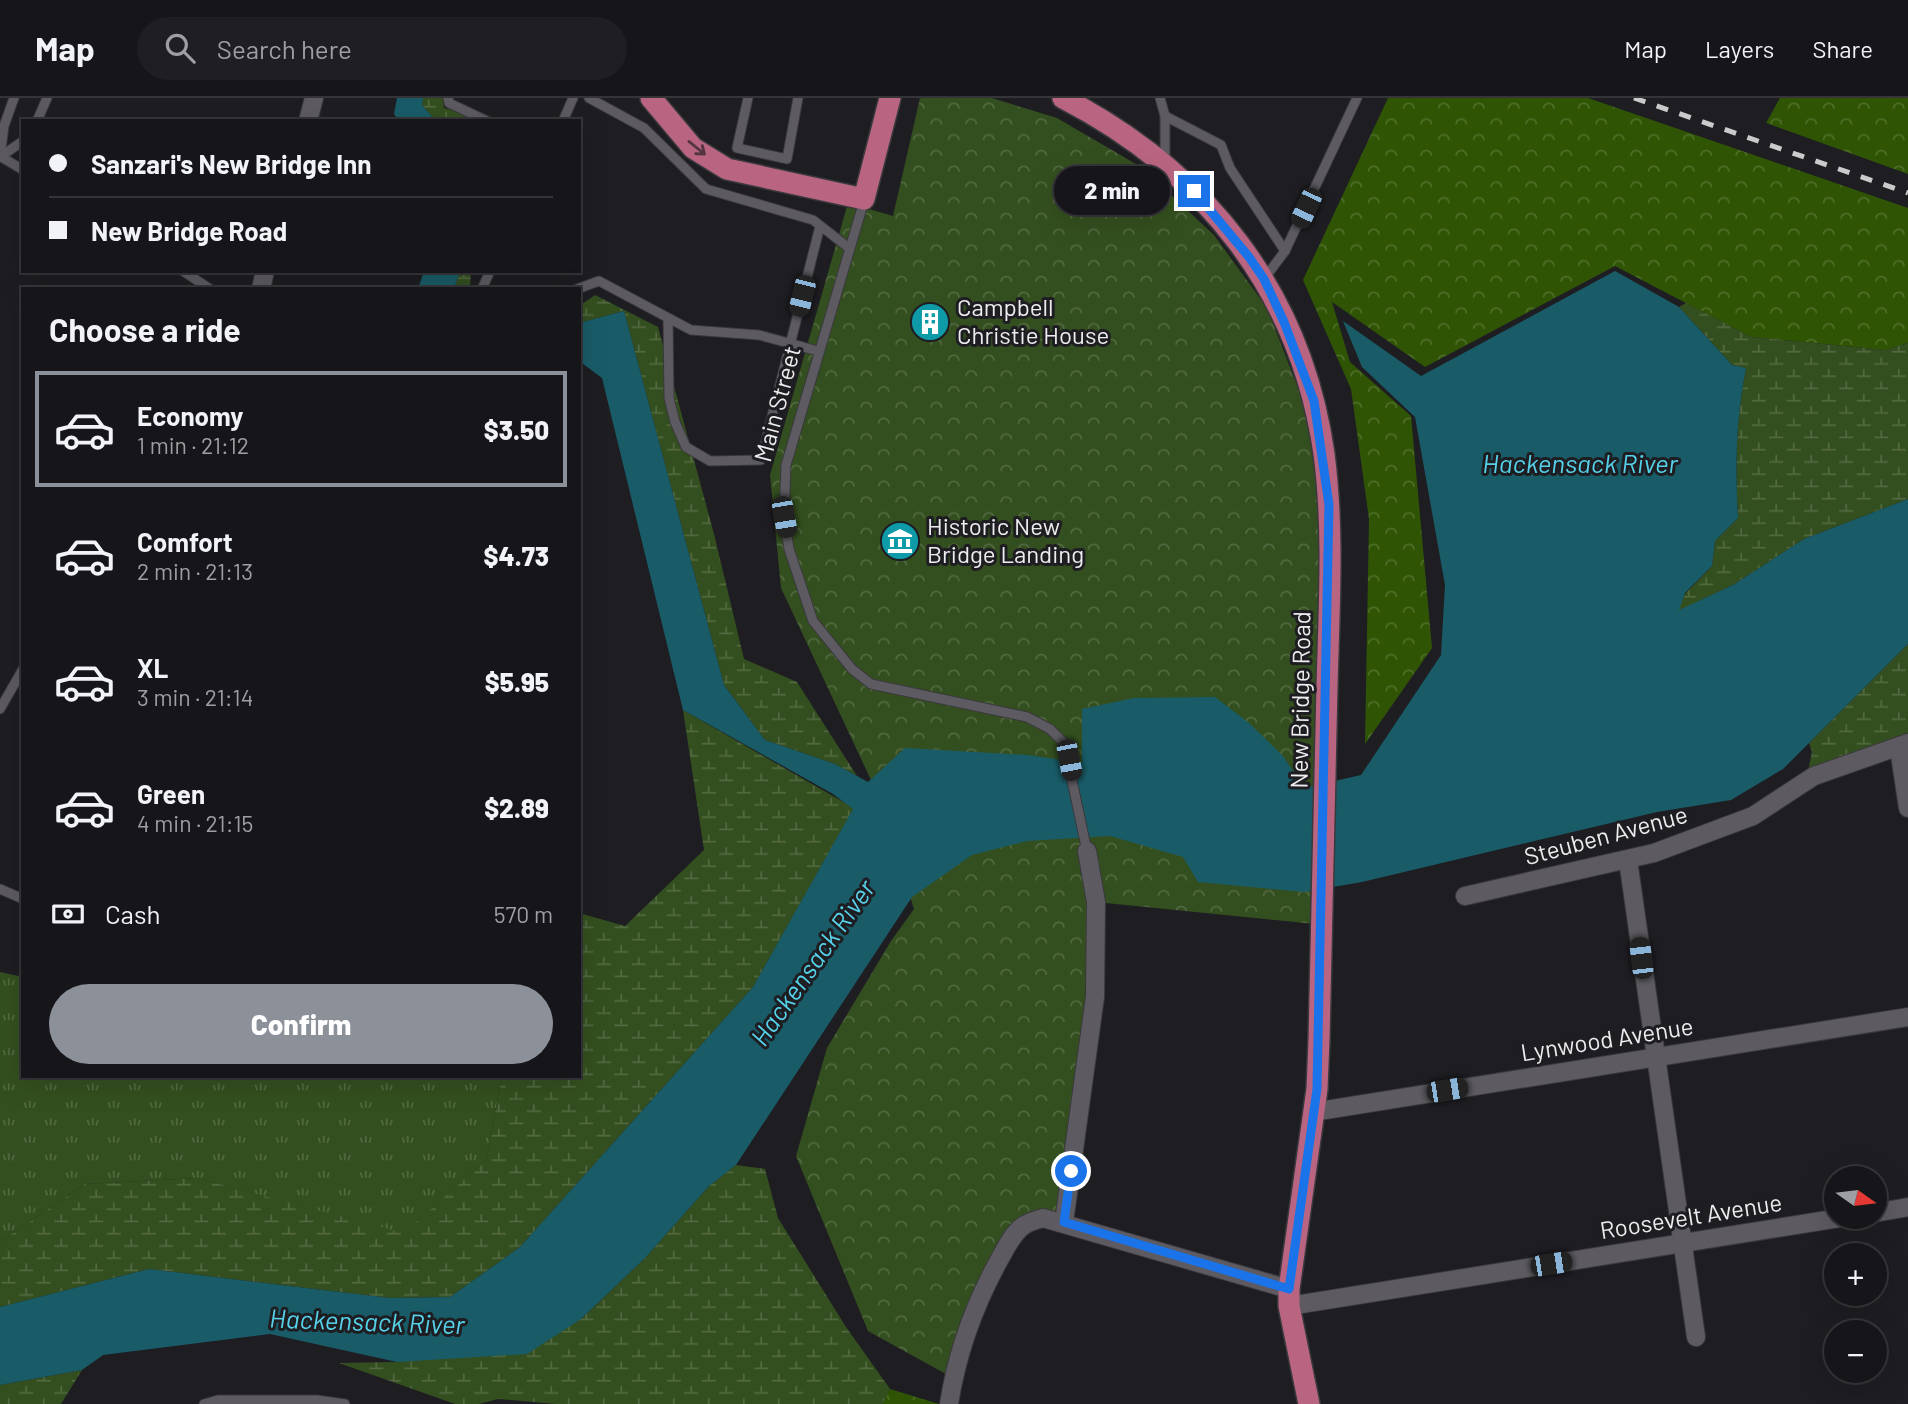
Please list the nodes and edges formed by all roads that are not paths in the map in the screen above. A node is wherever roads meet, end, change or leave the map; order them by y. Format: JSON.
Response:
{"nodes":[{"id":1,"x":14,"y":98,"type":"edge"},
{"id":2,"x":47,"y":98,"type":"edge"},
{"id":3,"x":314,"y":98,"type":"edge"},
{"id":4,"x":448,"y":98,"type":"edge"},
{"id":5,"x":573,"y":98,"type":"edge"},
{"id":6,"x":589,"y":98,"type":"edge"},
{"id":7,"x":652,"y":98,"type":"edge"},
{"id":8,"x":748,"y":98,"type":"edge"},
{"id":9,"x":799,"y":98,"type":"edge"},
{"id":10,"x":890,"y":98,"type":"edge"},
{"id":11,"x":1063,"y":98,"type":"edge"},
{"id":12,"x":1160,"y":98,"type":"edge"},
{"id":13,"x":1357,"y":98,"type":"edge"},
{"id":14,"x":1164,"y":116,"type":"junction"},
{"id":15,"x":38,"y":119,"type":"edge"},
{"id":16,"x":308,"y":119,"type":"edge"},
{"id":17,"x":483,"y":119,"type":"edge"},
{"id":18,"x":565,"y":119,"type":"edge"},
{"id":19,"x":21,"y":142,"type":"edge"},
{"id":20,"x":0,"y":157,"type":"edge"},
{"id":21,"x":1165,"y":164,"type":"junction"},
{"id":22,"x":21,"y":169,"type":"edge"},
{"id":23,"x":864,"y":199,"type":"junction"},
{"id":24,"x":820,"y":226,"type":"junction"},
{"id":25,"x":849,"y":248,"type":"junction"},
{"id":26,"x":1285,"y":251,"type":"junction"},
{"id":27,"x":186,"y":273,"type":"edge"},
{"id":28,"x":1264,"y":279,"type":"junction"},
{"id":29,"x":207,"y":287,"type":"edge"},
{"id":30,"x":581,"y":288,"type":"edge"},
{"id":31,"x":668,"y":318,"type":"junction"},
{"id":32,"x":789,"y":343,"type":"junction"},
{"id":33,"x":818,"y":351,"type":"junction"},
{"id":34,"x":21,"y":672,"type":"edge"},
{"id":35,"x":0,"y":709,"type":"edge"},
{"id":36,"x":1904,"y":746,"type":"edge"},
{"id":37,"x":1908,"y":808,"type":"edge"},
{"id":38,"x":1087,"y":851,"type":"joint"},
{"id":39,"x":1628,"y":860,"type":"junction"},
{"id":40,"x":0,"y":889,"type":"edge"},
{"id":41,"x":1465,"y":896,"type":"dead end"},
{"id":42,"x":21,"y":898,"type":"edge"},
{"id":43,"x":1908,"y":1017,"type":"edge"},
{"id":44,"x":1654,"y":1057,"type":"junction"},
{"id":45,"x":1313,"y":1112,"type":"junction"},
{"id":46,"x":1908,"y":1207,"type":"edge"},
{"id":47,"x":1887,"y":1211,"type":"edge"},
{"id":48,"x":1824,"y":1220,"type":"edge"},
{"id":49,"x":1064,"y":1222,"type":"junction"},
{"id":50,"x":1682,"y":1243,"type":"junction"},
{"id":51,"x":1289,"y":1297,"type":"junction"},
{"id":52,"x":1696,"y":1337,"type":"dead end"},
{"id":53,"x":204,"y":1404,"type":"edge"},
{"id":54,"x":345,"y":1404,"type":"edge"},
{"id":55,"x":949,"y":1404,"type":"edge"},
{"id":56,"x":1309,"y":1404,"type":"edge"}],
"edges":[{"from":1,"to":20,"type":"lane"},
{"from":2,"to":15,"type":"lane"},
{"from":3,"to":16,"type":"street"},
{"from":4,"to":17,"type":"lane"},
{"from":5,"to":18,"type":"lane"},
{"from":6,"to":24,"type":"lane"},
{"from":7,"to":23,"type":"main road","one_way":true},
{"from":8,"to":9,"type":"lane"},
{"from":10,"to":23,"type":"main road","name":"Main Street"},
{"from":11,"to":21,"type":"main road","name":"New Bridge Road"},
{"from":12,"to":14,"type":"lane"},
{"from":13,"to":26,"type":"lane"},
{"from":14,"to":21,"type":"lane"},
{"from":14,"to":26,"type":"lane"},
{"from":19,"to":20,"type":"lane"},
{"from":20,"to":22,"type":"lane"},
{"from":21,"to":28,"type":"main road","name":"New Bridge Road"},
{"from":23,"to":25,"type":"lane","name":"Main Street"},
{"from":24,"to":25,"type":"lane"},
{"from":24,"to":32,"type":"lane"},
{"from":25,"to":33,"type":"lane","name":"Main Street"},
{"from":26,"to":28,"type":"lane"},
{"from":27,"to":29,"type":"lane"},
{"from":28,"to":45,"type":"main road","name":"New Bridge Road"},
{"from":30,"to":31,"type":"lane"},
{"from":31,"to":32,"type":"lane"},
{"from":31,"to":32,"type":"lane"},
{"from":32,"to":33,"type":"lane"},
{"from":33,"to":38,"type":"lane","name":"Main Street"},
{"from":34,"to":35,"type":"lane"},
{"from":36,"to":37,"type":"street"},
{"from":36,"to":39,"type":"street","name":"Steuben Avenue"},
{"from":38,"to":49,"type":"street"},
{"from":39,"to":41,"type":"street","name":"Steuben Avenue"},
{"from":39,"to":44,"type":"street"},
{"from":40,"to":42,"type":"lane"},
{"from":43,"to":44,"type":"street","name":"Lynwood Avenue"},
{"from":44,"to":45,"type":"street","name":"Lynwood Avenue"},
{"from":44,"to":50,"type":"street"},
{"from":45,"to":51,"type":"main road","name":"New Bridge Road"},
{"from":46,"to":47,"type":"street"},
{"from":48,"to":50,"type":"street","name":"Roosevelt Avenue"},
{"from":49,"to":51,"type":"street"},
{"from":49,"to":55,"type":"street"},
{"from":50,"to":51,"type":"street","name":"Roosevelt Avenue"},
{"from":50,"to":52,"type":"street"},
{"from":51,"to":56,"type":"main road","name":"New Bridge Road"},
{"from":53,"to":54,"type":"lane"}]}
